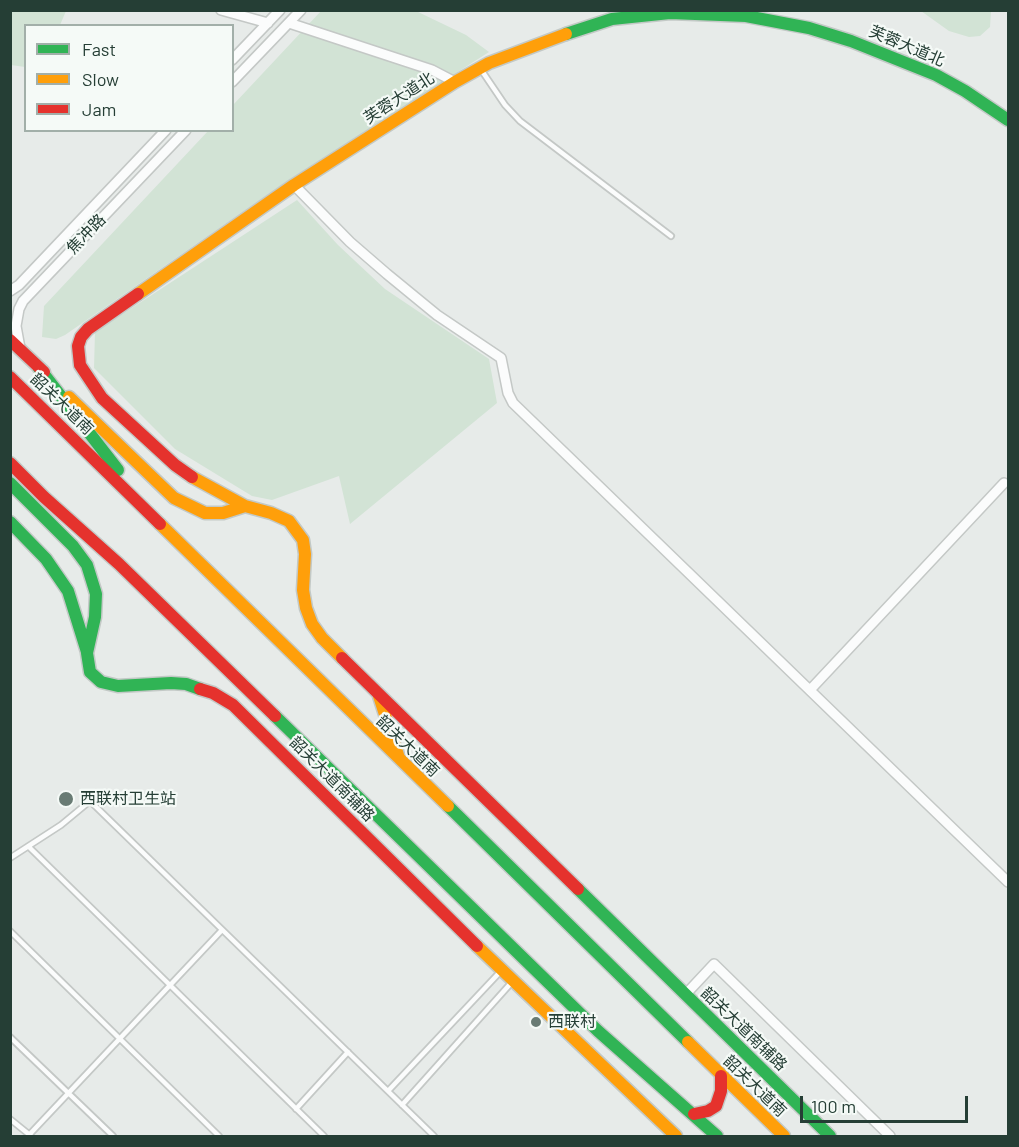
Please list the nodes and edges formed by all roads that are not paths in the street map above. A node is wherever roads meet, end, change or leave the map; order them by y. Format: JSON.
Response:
{"nodes":[{"id":1,"x":221,"y":10,"type":"edge"},
{"id":2,"x":280,"y":10,"type":"edge"},
{"id":3,"x":301,"y":10,"type":"edge"},
{"id":4,"x":268,"y":23,"type":"junction"},
{"id":5,"x":289,"y":23,"type":"junction"},
{"id":6,"x":234,"y":58,"type":"edge"},
{"id":7,"x":480,"y":68,"type":"junction"},
{"id":8,"x":234,"y":80,"type":"edge"},
{"id":9,"x":455,"y":82,"type":"junction"},
{"id":10,"x":1008,"y":120,"type":"edge"},
{"id":11,"x":164,"y":132,"type":"edge"},
{"id":12,"x":184,"y":132,"type":"edge"},
{"id":13,"x":294,"y":185,"type":"junction"},
{"id":14,"x":671,"y":236,"type":"dead end"},
{"id":15,"x":10,"y":291,"type":"edge"},
{"id":16,"x":10,"y":340,"type":"edge"},
{"id":17,"x":21,"y":350,"type":"junction"},
{"id":18,"x":39,"y":368,"type":"junction"},
{"id":19,"x":10,"y":377,"type":"edge"},
{"id":20,"x":10,"y":463,"type":"edge"},
{"id":21,"x":10,"y":483,"type":"edge"},
{"id":22,"x":1004,"y":483,"type":"dead end"},
{"id":23,"x":245,"y":506,"type":"junction"},
{"id":24,"x":155,"y":519,"type":"junction"},
{"id":25,"x":10,"y":522,"type":"edge"},
{"id":26,"x":87,"y":653,"type":"junction"},
{"id":27,"x":810,"y":690,"type":"junction"},
{"id":28,"x":379,"y":696,"type":"junction"},
{"id":29,"x":400,"y":762,"type":"junction"},
{"id":30,"x":29,"y":847,"type":"junction"},
{"id":31,"x":10,"y":858,"type":"edge"},
{"id":32,"x":1008,"y":882,"type":"edge"},
{"id":33,"x":222,"y":930,"type":"junction"},
{"id":34,"x":10,"y":931,"type":"edge"},
{"id":35,"x":502,"y":970,"type":"junction"},
{"id":36,"x":514,"y":980,"type":"junction"},
{"id":37,"x":170,"y":985,"type":"junction"},
{"id":38,"x":685,"y":995,"type":"junction"},
{"id":39,"x":10,"y":1037,"type":"edge"},
{"id":40,"x":120,"y":1039,"type":"junction"},
{"id":41,"x":348,"y":1052,"type":"junction"},
{"id":42,"x":721,"y":1076,"type":"junction"},
{"id":43,"x":388,"y":1091,"type":"junction"},
{"id":44,"x":69,"y":1093,"type":"junction"},
{"id":45,"x":402,"y":1105,"type":"junction"},
{"id":46,"x":296,"y":1108,"type":"junction"},
{"id":47,"x":694,"y":1114,"type":"junction"},
{"id":48,"x":10,"y":1119,"type":"edge"},
{"id":49,"x":767,"y":1133,"type":"dead end"},
{"id":50,"x":30,"y":1136,"type":"edge"},
{"id":51,"x":783,"y":1136,"type":"edge"},
{"id":52,"x":113,"y":1137,"type":"edge"},
{"id":53,"x":219,"y":1137,"type":"edge"},
{"id":54,"x":324,"y":1137,"type":"edge"},
{"id":55,"x":434,"y":1137,"type":"edge"},
{"id":56,"x":676,"y":1137,"type":"edge"},
{"id":57,"x":717,"y":1137,"type":"edge"},
{"id":58,"x":830,"y":1137,"type":"edge"},
{"id":59,"x":890,"y":1137,"type":"edge"}],
"edges":[{"from":1,"to":4,"type":"street"},
{"from":2,"to":4,"type":"street"},
{"from":3,"to":5,"type":"street"},
{"from":4,"to":6,"type":"street"},
{"from":5,"to":8,"type":"street"},
{"from":5,"to":9,"type":"street"},
{"from":7,"to":9,"type":"main road","name":"芙蓉大道北"},
{"from":7,"to":10,"type":"main road","name":"芙蓉大道北"},
{"from":7,"to":14,"type":"lane"},
{"from":9,"to":13,"type":"main road","name":"芙蓉大道北"},
{"from":11,"to":15,"type":"street","name":"焦冲路"},
{"from":12,"to":17,"type":"street","name":"焦冲路"},
{"from":13,"to":23,"type":"main road","name":"芙蓉大道北"},
{"from":13,"to":27,"type":"street"},
{"from":16,"to":17,"type":"main road"},
{"from":17,"to":18,"type":"main road"},
{"from":18,"to":23,"type":"main road"},
{"from":18,"to":24,"type":"main road"},
{"from":19,"to":24,"type":"main road","name":"韶关大道南"},
{"from":20,"to":47,"type":"main road"},
{"from":21,"to":26,"type":"main road"},
{"from":22,"to":27,"type":"street"},
{"from":23,"to":28,"type":"main road","name":"韶关大道南辅路"},
{"from":24,"to":29,"type":"main road","name":"韶关大道南"},
{"from":25,"to":26,"type":"main road","name":"韶关大道南辅路"},
{"from":26,"to":35,"type":"main road","name":"韶关大道南辅路"},
{"from":27,"to":32,"type":"street"},
{"from":28,"to":29,"type":"main road"},
{"from":28,"to":38,"type":"main road","name":"韶关大道南辅路"},
{"from":29,"to":42,"type":"main road","name":"韶关大道南"},
{"from":30,"to":31,"type":"lane"},
{"from":30,"to":33,"type":"lane"},
{"from":30,"to":37,"type":"lane"},
{"from":33,"to":37,"type":"lane"},
{"from":33,"to":41,"type":"lane"},
{"from":34,"to":40,"type":"lane"},
{"from":35,"to":36,"type":"main road","name":"韶关大道南辅路"},
{"from":35,"to":43,"type":"lane"},
{"from":36,"to":45,"type":"lane"},
{"from":36,"to":56,"type":"main road","name":"韶关大道南辅路"},
{"from":37,"to":40,"type":"lane"},
{"from":37,"to":46,"type":"lane"},
{"from":38,"to":58,"type":"main road","name":"韶关大道南辅路"},
{"from":38,"to":59,"type":"street"},
{"from":39,"to":44,"type":"lane"},
{"from":40,"to":44,"type":"lane"},
{"from":40,"to":53,"type":"lane"},
{"from":41,"to":43,"type":"lane"},
{"from":41,"to":46,"type":"lane"},
{"from":42,"to":47,"type":"main road"},
{"from":42,"to":51,"type":"main road","name":"韶关大道南"},
{"from":43,"to":45,"type":"lane"},
{"from":44,"to":50,"type":"lane"},
{"from":44,"to":52,"type":"lane"},
{"from":45,"to":55,"type":"lane"},
{"from":46,"to":54,"type":"lane"},
{"from":47,"to":57,"type":"main road"},
{"from":48,"to":50,"type":"lane"},
{"from":49,"to":51,"type":"main road"}]}
